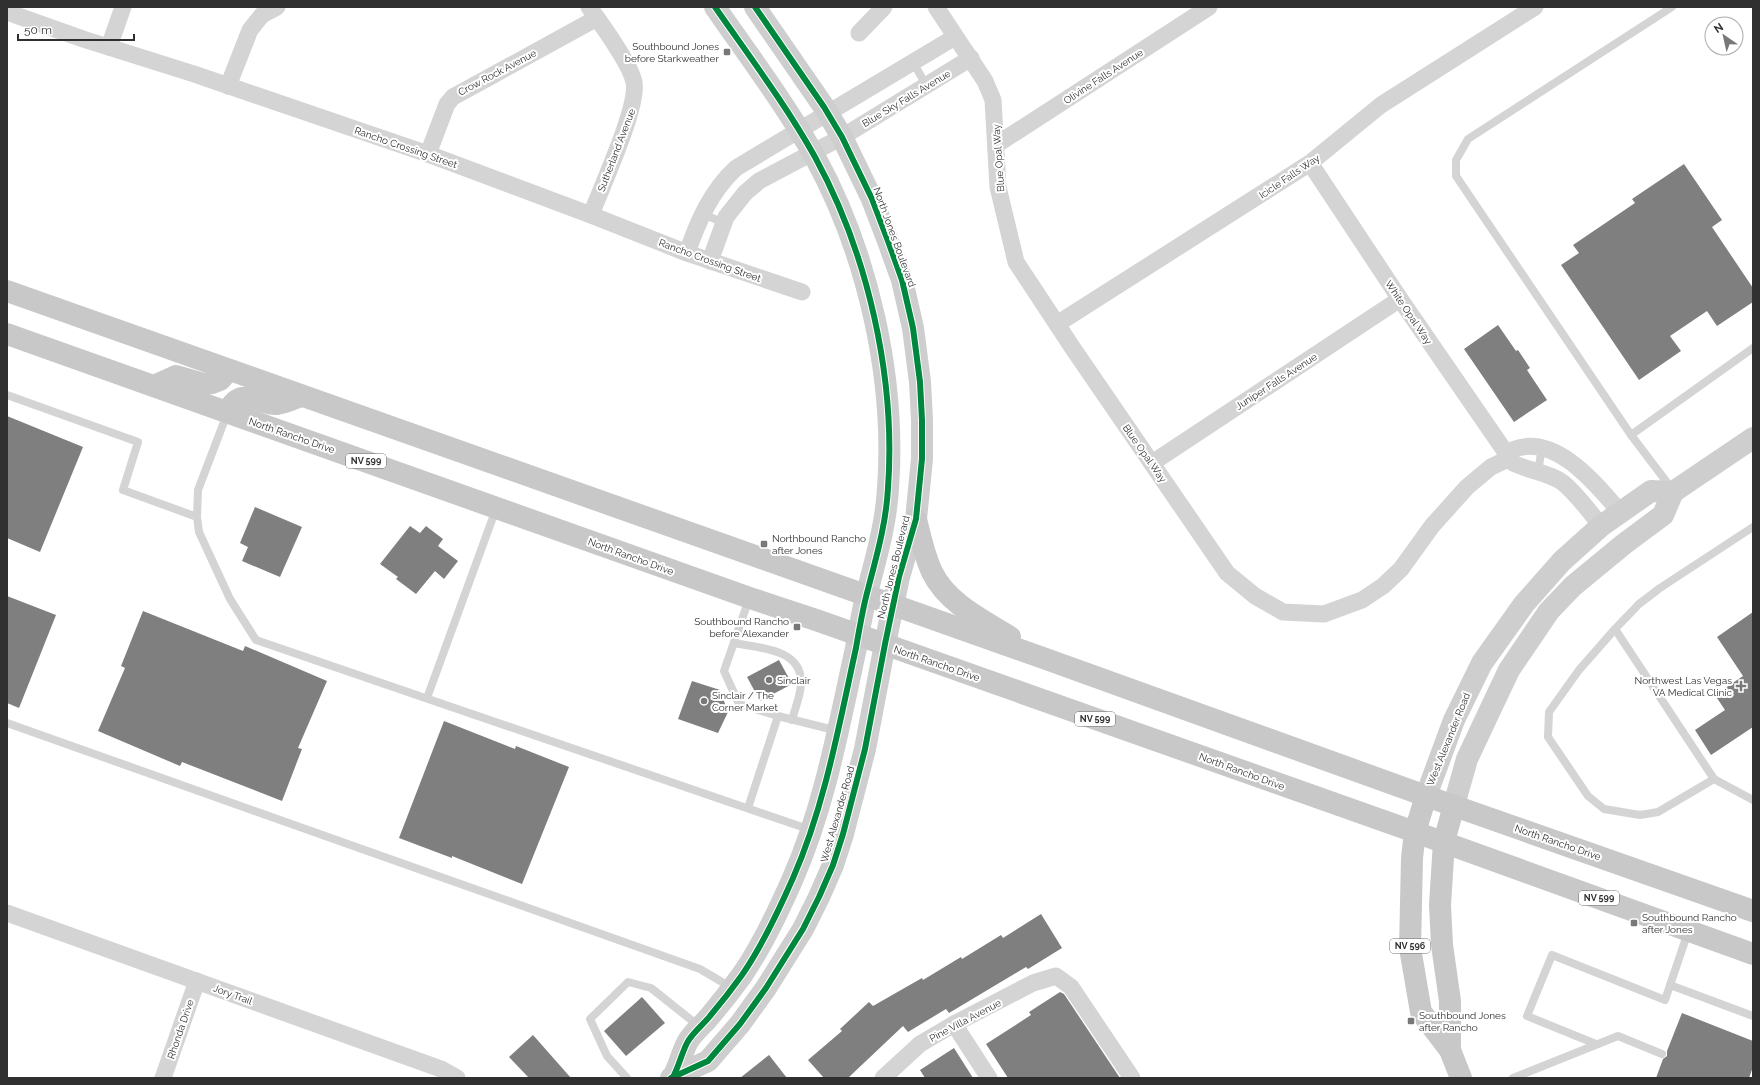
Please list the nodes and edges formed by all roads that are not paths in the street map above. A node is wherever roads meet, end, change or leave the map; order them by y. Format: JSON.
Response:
{"nodes":[{"id":1,"x":123,"y":7,"type":"edge"},
{"id":2,"x":277,"y":7,"type":"edge"},
{"id":3,"x":715,"y":7,"type":"edge"},
{"id":4,"x":755,"y":7,"type":"edge"},
{"id":5,"x":884,"y":7,"type":"edge"},
{"id":6,"x":936,"y":7,"type":"edge"},
{"id":7,"x":1209,"y":7,"type":"edge"},
{"id":8,"x":1535,"y":7,"type":"edge"},
{"id":9,"x":1672,"y":7,"type":"edge"},
{"id":10,"x":7,"y":12,"type":"edge"},
{"id":11,"x":593,"y":13,"type":"edge"},
{"id":12,"x":859,"y":33,"type":"dead end"},
{"id":13,"x":955,"y":37,"type":"junction"},
{"id":14,"x":109,"y":47,"type":"junction"},
{"id":15,"x":971,"y":58,"type":"junction"},
{"id":16,"x":913,"y":62,"type":"junction"},
{"id":17,"x":926,"y":85,"type":"junction"},
{"id":18,"x":228,"y":86,"type":"junction"},
{"id":19,"x":827,"y":114,"type":"junction"},
{"id":20,"x":798,"y":130,"type":"junction"},
{"id":21,"x":842,"y":137,"type":"junction"},
{"id":22,"x":996,"y":145,"type":"junction"},
{"id":23,"x":812,"y":153,"type":"junction"},
{"id":24,"x":428,"y":154,"type":"junction"},
{"id":25,"x":1310,"y":163,"type":"junction"},
{"id":26,"x":591,"y":214,"type":"junction"},
{"id":27,"x":702,"y":214,"type":"junction"},
{"id":28,"x":724,"y":222,"type":"junction"},
{"id":29,"x":687,"y":253,"type":"junction"},
{"id":30,"x":710,"y":260,"type":"junction"},
{"id":31,"x":7,"y":291,"type":"edge"},
{"id":32,"x":802,"y":292,"type":"dead end"},
{"id":33,"x":1400,"y":300,"type":"junction"},
{"id":34,"x":1057,"y":324,"type":"junction"},
{"id":35,"x":7,"y":334,"type":"edge"},
{"id":36,"x":1753,"y":348,"type":"edge"},
{"id":37,"x":228,"y":371,"type":"junction"},
{"id":38,"x":154,"y":386,"type":"junction"},
{"id":39,"x":7,"y":395,"type":"edge"},
{"id":40,"x":301,"y":396,"type":"junction"},
{"id":41,"x":228,"y":412,"type":"junction"},
{"id":42,"x":1631,"y":436,"type":"junction"},
{"id":43,"x":1753,"y":438,"type":"edge"},
{"id":44,"x":1542,"y":448,"type":"junction"},
{"id":45,"x":1510,"y":458,"type":"junction"},
{"id":46,"x":1152,"y":463,"type":"junction"},
{"id":47,"x":1538,"y":471,"type":"junction"},
{"id":48,"x":1673,"y":492,"type":"junction"},
{"id":49,"x":497,"y":507,"type":"junction"},
{"id":50,"x":1620,"y":512,"type":"junction"},
{"id":51,"x":197,"y":517,"type":"junction"},
{"id":52,"x":916,"y":519,"type":"junction"},
{"id":53,"x":1601,"y":526,"type":"junction"},
{"id":54,"x":1753,"y":527,"type":"edge"},
{"id":55,"x":866,"y":596,"type":"junction"},
{"id":56,"x":750,"y":598,"type":"junction"},
{"id":57,"x":893,"y":606,"type":"junction"},
{"id":58,"x":1615,"y":629,"type":"junction"},
{"id":59,"x":858,"y":634,"type":"junction"},
{"id":60,"x":734,"y":644,"type":"junction"},
{"id":61,"x":884,"y":644,"type":"junction"},
{"id":62,"x":1046,"y":660,"type":"junction"},
{"id":63,"x":427,"y":698,"type":"junction"},
{"id":64,"x":778,"y":716,"type":"junction"},
{"id":65,"x":792,"y":720,"type":"junction"},
{"id":66,"x":7,"y":722,"type":"edge"},
{"id":67,"x":838,"y":731,"type":"junction"},
{"id":68,"x":1714,"y":779,"type":"junction"},
{"id":69,"x":1426,"y":796,"type":"junction"},
{"id":70,"x":1753,"y":800,"type":"edge"},
{"id":71,"x":1454,"y":805,"type":"junction"},
{"id":72,"x":748,"y":808,"type":"junction"},
{"id":73,"x":812,"y":830,"type":"junction"},
{"id":74,"x":1415,"y":832,"type":"junction"},
{"id":75,"x":1444,"y":842,"type":"junction"},
{"id":76,"x":1753,"y":911,"type":"edge"},
{"id":77,"x":7,"y":913,"type":"edge"},
{"id":78,"x":1689,"y":931,"type":"junction"},
{"id":79,"x":796,"y":940,"type":"junction"},
{"id":80,"x":1753,"y":954,"type":"edge"},
{"id":81,"x":197,"y":981,"type":"junction"},
{"id":82,"x":1670,"y":985,"type":"junction"},
{"id":83,"x":732,"y":988,"type":"junction"},
{"id":84,"x":1753,"y":1016,"type":"edge"},
{"id":85,"x":954,"y":1024,"type":"junction"},
{"id":86,"x":700,"y":1027,"type":"junction"},
{"id":87,"x":1596,"y":1044,"type":"junction"},
{"id":88,"x":1450,"y":1050,"type":"junction"},
{"id":89,"x":1662,"y":1054,"type":"dead end"},
{"id":90,"x":675,"y":1077,"type":"edge"},
{"id":91,"x":163,"y":1078,"type":"edge"},
{"id":92,"x":458,"y":1078,"type":"edge"},
{"id":93,"x":627,"y":1078,"type":"edge"},
{"id":94,"x":884,"y":1078,"type":"edge"},
{"id":95,"x":989,"y":1078,"type":"edge"},
{"id":96,"x":1132,"y":1078,"type":"edge"},
{"id":97,"x":1461,"y":1078,"type":"edge"},
{"id":98,"x":1513,"y":1078,"type":"edge"}],
"edges":[{"from":1,"to":14,"type":"street"},
{"from":2,"to":18,"type":"street"},
{"from":3,"to":20,"type":"main road","name":"North Jones Boulevard"},
{"from":4,"to":19,"type":"main road","name":"North Jones Boulevard"},
{"from":5,"to":12,"type":"street"},
{"from":6,"to":13,"type":"street","name":"Blue Opal Way"},
{"from":7,"to":22,"type":"street","name":"Olivine Falls Avenue"},
{"from":8,"to":25,"type":"street","name":"Icicle Falls Way"},
{"from":9,"to":42,"type":"lane"},
{"from":10,"to":14,"type":"street","name":"Rancho Crossing Street"},
{"from":11,"to":24,"type":"street","name":"Crow Rock Avenue"},
{"from":11,"to":26,"type":"street","name":"Sutherland Avenue"},
{"from":13,"to":15,"type":"street","name":"Blue Opal Way"},
{"from":13,"to":16,"type":"street"},
{"from":14,"to":18,"type":"street","name":"Rancho Crossing Street"},
{"from":15,"to":17,"type":"street","name":"Blue Sky Falls Avenue"},
{"from":15,"to":22,"type":"street","name":"Blue Opal Way"},
{"from":16,"to":17,"type":"lane"},
{"from":16,"to":19,"type":"street"},
{"from":17,"to":21,"type":"street","name":"Blue Sky Falls Avenue"},
{"from":18,"to":24,"type":"street","name":"Rancho Crossing Street"},
{"from":19,"to":20,"type":"street"},
{"from":19,"to":21,"type":"main road","name":"North Jones Boulevard"},
{"from":20,"to":23,"type":"main road","name":"North Jones Boulevard"},
{"from":20,"to":27,"type":"street"},
{"from":21,"to":23,"type":"street","name":"Blue Sky Falls Avenue"},
{"from":21,"to":52,"type":"main road","name":"North Jones Boulevard"},
{"from":22,"to":34,"type":"street","name":"Blue Opal Way"},
{"from":23,"to":28,"type":"street","name":"Blue Sky Falls Avenue"},
{"from":23,"to":55,"type":"main road","name":"North Jones Boulevard"},
{"from":24,"to":26,"type":"street","name":"Rancho Crossing Street"},
{"from":25,"to":33,"type":"street","name":"White Opal Way"},
{"from":25,"to":34,"type":"street","name":"Icicle Falls Way"},
{"from":26,"to":29,"type":"street","name":"Rancho Crossing Street"},
{"from":27,"to":28,"type":"lane"},
{"from":27,"to":29,"type":"street"},
{"from":28,"to":30,"type":"street","name":"Blue Sky Falls Avenue"},
{"from":29,"to":30,"type":"street","name":"Rancho Crossing Street"},
{"from":30,"to":32,"type":"street","name":"Rancho Crossing Street"},
{"from":31,"to":37,"type":"main road","name":"North Rancho Drive"},
{"from":33,"to":45,"type":"street","name":"White Opal Way"},
{"from":33,"to":46,"type":"street","name":"Juniper Falls Avenue"},
{"from":34,"to":46,"type":"street","name":"Blue Opal Way"},
{"from":35,"to":38,"type":"main road","name":"North Rancho Drive","number":"NV 599"},
{"from":36,"to":42,"type":"lane"},
{"from":37,"to":38,"type":"main road"},
{"from":37,"to":40,"type":"main road","name":"North Rancho Drive"},
{"from":38,"to":41,"type":"main road","name":"North Rancho Drive","number":"NV 599"},
{"from":39,"to":51,"type":"lane"},
{"from":40,"to":41,"type":"main road"},
{"from":40,"to":55,"type":"main road","name":"North Rancho Drive"},
{"from":41,"to":49,"type":"main road","name":"North Rancho Drive","number":"NV 599"},
{"from":41,"to":51,"type":"lane"},
{"from":42,"to":48,"type":"lane"},
{"from":43,"to":48,"type":"main road"},
{"from":44,"to":45,"type":"street","name":"Blue Opal Way"},
{"from":44,"to":47,"type":"lane"},
{"from":44,"to":50,"type":"street","name":"Blue Opal Way"},
{"from":45,"to":46,"type":"street","name":"Blue Opal Way"},
{"from":45,"to":47,"type":"street"},
{"from":47,"to":53,"type":"street"},
{"from":48,"to":50,"type":"main road","name":"West Alexander Road"},
{"from":48,"to":71,"type":"main road"},
{"from":49,"to":56,"type":"main road","name":"North Rancho Drive","number":"NV 599"},
{"from":49,"to":63,"type":"lane"},
{"from":50,"to":53,"type":"main road","name":"West Alexander Road"},
{"from":51,"to":63,"type":"lane"},
{"from":52,"to":57,"type":"main road","name":"North Jones Boulevard"},
{"from":52,"to":62,"type":"main road"},
{"from":53,"to":69,"type":"main road","name":"West Alexander Road"},
{"from":54,"to":58,"type":"lane"},
{"from":55,"to":57,"type":"main road","name":"North Rancho Drive"},
{"from":55,"to":59,"type":"main road","name":"North Jones Boulevard"},
{"from":56,"to":59,"type":"main road","name":"North Rancho Drive","number":"NV 599"},
{"from":56,"to":60,"type":"lane"},
{"from":57,"to":61,"type":"main road","name":"North Jones Boulevard"},
{"from":57,"to":62,"type":"main road","name":"North Rancho Drive"},
{"from":58,"to":68,"type":"lane"},
{"from":58,"to":68,"type":"lane"},
{"from":59,"to":61,"type":"main road","name":"North Rancho Drive","number":"NV 599"},
{"from":59,"to":67,"type":"main road","name":"West Alexander Road"},
{"from":60,"to":64,"type":"lane"},
{"from":60,"to":65,"type":"lane"},
{"from":61,"to":74,"type":"main road","name":"North Rancho Drive","number":"NV 599"},
{"from":61,"to":79,"type":"main road","name":"West Alexander Road"},
{"from":62,"to":69,"type":"main road","name":"North Rancho Drive"},
{"from":63,"to":72,"type":"lane"},
{"from":64,"to":65,"type":"lane"},
{"from":64,"to":72,"type":"lane"},
{"from":65,"to":67,"type":"lane"},
{"from":66,"to":83,"type":"lane"},
{"from":67,"to":73,"type":"main road","name":"West Alexander Road"},
{"from":68,"to":70,"type":"lane"},
{"from":69,"to":71,"type":"main road","name":"North Rancho Drive"},
{"from":69,"to":74,"type":"main road","number":"NV 596"},
{"from":71,"to":75,"type":"main road","number":"NV 596"},
{"from":71,"to":76,"type":"main road","name":"North Rancho Drive"},
{"from":72,"to":73,"type":"lane"},
{"from":73,"to":79,"type":"main road"},
{"from":73,"to":83,"type":"main road","name":"West Alexander Road"},
{"from":74,"to":75,"type":"main road","name":"North Rancho Drive","number":"NV 599"},
{"from":74,"to":88,"type":"main road","number":"NV 596"},
{"from":75,"to":78,"type":"main road","name":"North Rancho Drive","number":"NV 599"},
{"from":75,"to":88,"type":"main road","number":"NV 596"},
{"from":77,"to":81,"type":"street","name":"Jory Trail"},
{"from":78,"to":80,"type":"main road","name":"North Rancho Drive","number":"NV 599"},
{"from":78,"to":82,"type":"lane"},
{"from":79,"to":90,"type":"main road","name":"West Alexander Road"},
{"from":81,"to":91,"type":"street","name":"Rhonda Drive"},
{"from":81,"to":92,"type":"street","name":"Jory Trail"},
{"from":82,"to":84,"type":"lane"},
{"from":82,"to":87,"type":"lane"},
{"from":83,"to":86,"type":"main road","name":"West Alexander Road"},
{"from":85,"to":94,"type":"street","name":"Pine Villa Avenue"},
{"from":85,"to":95,"type":"street"},
{"from":85,"to":96,"type":"street","name":"Pine Villa Avenue"},
{"from":86,"to":90,"type":"main road","name":"West Alexander Road"},
{"from":86,"to":93,"type":"lane"},
{"from":87,"to":89,"type":"lane"},
{"from":87,"to":98,"type":"lane"},
{"from":88,"to":97,"type":"main road","number":"NV 596"}]}
